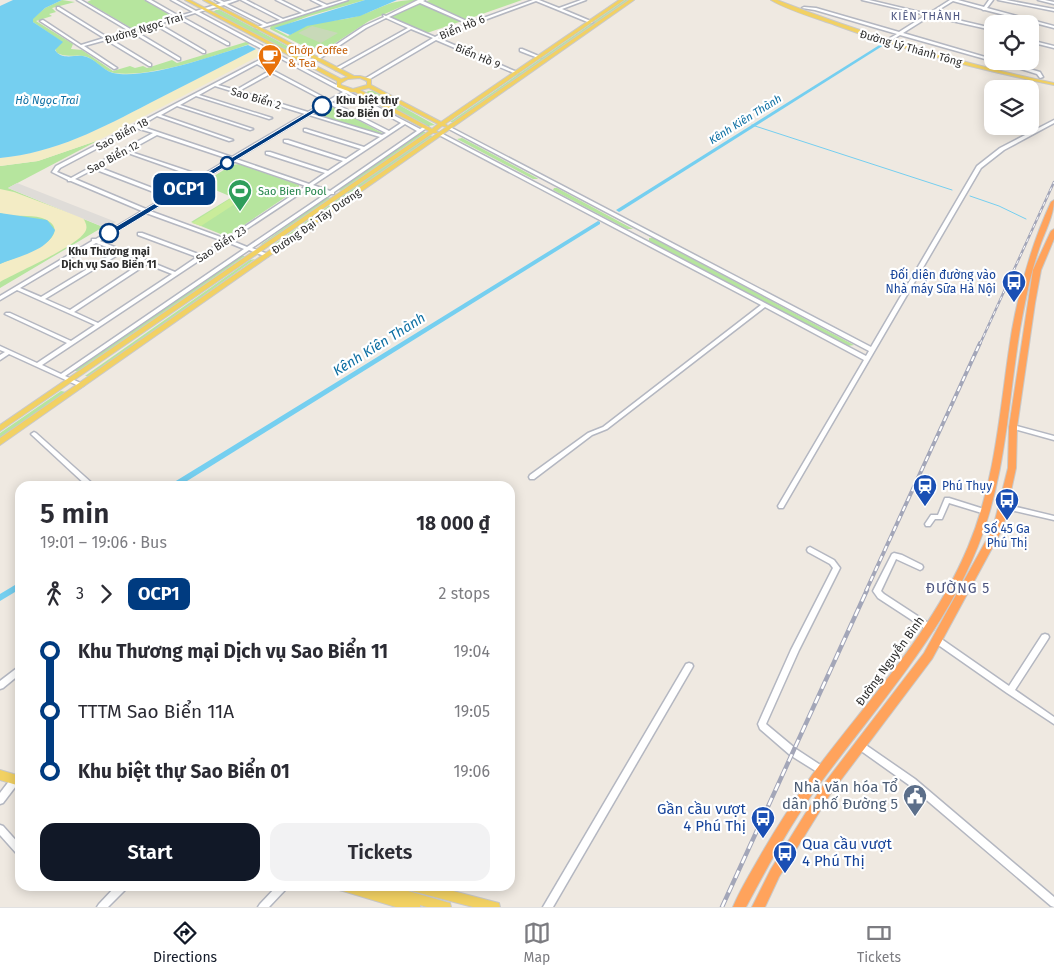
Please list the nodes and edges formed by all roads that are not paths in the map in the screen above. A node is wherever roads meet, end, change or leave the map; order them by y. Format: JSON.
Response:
{"nodes":[{"id":1,"x":82,"y":0,"type":"edge"},
{"id":2,"x":148,"y":0,"type":"edge"},
{"id":3,"x":174,"y":0,"type":"edge"},
{"id":4,"x":186,"y":0,"type":"edge"},
{"id":5,"x":205,"y":0,"type":"edge"},
{"id":6,"x":217,"y":0,"type":"edge"},
{"id":7,"x":236,"y":0,"type":"edge"},
{"id":8,"x":243,"y":0,"type":"edge"},
{"id":9,"x":278,"y":0,"type":"edge"},
{"id":10,"x":313,"y":0,"type":"edge"},
{"id":11,"x":346,"y":0,"type":"edge"},
{"id":12,"x":529,"y":0,"type":"edge"},
{"id":13,"x":536,"y":0,"type":"edge"},
{"id":14,"x":584,"y":0,"type":"edge"},
{"id":15,"x":622,"y":0,"type":"edge"},
{"id":16,"x":632,"y":0,"type":"edge"},
{"id":17,"x":773,"y":0,"type":"edge"},
{"id":18,"x":784,"y":0,"type":"edge"},
{"id":19,"x":864,"y":0,"type":"edge"},
{"id":20,"x":953,"y":0,"type":"edge"},
{"id":21,"x":991,"y":0,"type":"edge"},
{"id":22,"x":1000,"y":0,"type":"edge"},
{"id":23,"x":1040,"y":0,"type":"edge"},
{"id":24,"x":421,"y":1,"type":"edge"},
{"id":25,"x":1054,"y":3,"type":"edge"},
{"id":26,"x":224,"y":4,"type":"junction"},
{"id":27,"x":216,"y":6,"type":"junction"},
{"id":28,"x":326,"y":6,"type":"junction"},
{"id":29,"x":58,"y":8,"type":"dead end"},
{"id":30,"x":804,"y":8,"type":"junction"},
{"id":31,"x":984,"y":8,"type":"junction"},
{"id":32,"x":204,"y":9,"type":"junction"},
{"id":33,"x":559,"y":9,"type":"junction"},
{"id":34,"x":1054,"y":10,"type":"edge"},
{"id":35,"x":196,"y":12,"type":"junction"},
{"id":36,"x":305,"y":13,"type":"junction"},
{"id":37,"x":384,"y":16,"type":"junction"},
{"id":38,"x":927,"y":16,"type":"junction"},
{"id":39,"x":179,"y":17,"type":"junction"},
{"id":40,"x":830,"y":18,"type":"junction"},
{"id":41,"x":283,"y":20,"type":"junction"},
{"id":42,"x":42,"y":21,"type":"dead end"},
{"id":43,"x":825,"y":21,"type":"junction"},
{"id":44,"x":467,"y":22,"type":"junction"},
{"id":45,"x":590,"y":22,"type":"junction"},
{"id":46,"x":156,"y":24,"type":"junction"},
{"id":47,"x":266,"y":25,"type":"junction"},
{"id":48,"x":984,"y":27,"type":"edge"},
{"id":49,"x":1054,"y":27,"type":"edge"},
{"id":50,"x":258,"y":28,"type":"junction"},
{"id":51,"x":410,"y":28,"type":"junction"},
{"id":52,"x":132,"y":31,"type":"junction"},
{"id":53,"x":900,"y":34,"type":"junction"},
{"id":54,"x":433,"y":37,"type":"junction"},
{"id":55,"x":107,"y":39,"type":"junction"},
{"id":56,"x":891,"y":39,"type":"junction"},
{"id":57,"x":1039,"y":43,"type":"edge"},
{"id":58,"x":228,"y":44,"type":"dead end"},
{"id":59,"x":81,"y":46,"type":"junction"},
{"id":60,"x":1054,"y":47,"type":"edge"},
{"id":61,"x":281,"y":50,"type":"junction"},
{"id":62,"x":521,"y":50,"type":"dead end"},
{"id":63,"x":204,"y":52,"type":"dead end"},
{"id":64,"x":274,"y":54,"type":"junction"},
{"id":65,"x":539,"y":57,"type":"junction"},
{"id":66,"x":984,"y":58,"type":"edge"},
{"id":67,"x":317,"y":59,"type":"junction"},
{"id":68,"x":179,"y":60,"type":"dead end"},
{"id":69,"x":257,"y":63,"type":"junction"},
{"id":70,"x":309,"y":64,"type":"junction"},
{"id":71,"x":150,"y":65,"type":"dead end"},
{"id":72,"x":115,"y":68,"type":"dead end"},
{"id":73,"x":337,"y":69,"type":"junction"},
{"id":74,"x":1028,"y":70,"type":"edge"},
{"id":75,"x":272,"y":71,"type":"junction"},
{"id":76,"x":516,"y":73,"type":"junction"},
{"id":77,"x":1017,"y":74,"type":"junction"},
{"id":78,"x":352,"y":77,"type":"junction"},
{"id":79,"x":1041,"y":77,"type":"junction"},
{"id":80,"x":365,"y":78,"type":"junction"},
{"id":81,"x":1054,"y":80,"type":"edge"},
{"id":82,"x":340,"y":81,"type":"junction"},
{"id":83,"x":1054,"y":84,"type":"edge"},
{"id":84,"x":215,"y":85,"type":"junction"},
{"id":85,"x":369,"y":86,"type":"junction"},
{"id":86,"x":344,"y":91,"type":"junction"},
{"id":87,"x":357,"y":91,"type":"junction"},
{"id":88,"x":234,"y":92,"type":"junction"},
{"id":89,"x":196,"y":95,"type":"junction"},
{"id":90,"x":327,"y":101,"type":"junction"},
{"id":91,"x":177,"y":105,"type":"junction"},
{"id":92,"x":306,"y":114,"type":"junction"},
{"id":93,"x":157,"y":115,"type":"junction"},
{"id":94,"x":270,"y":118,"type":"dead end"},
{"id":95,"x":1054,"y":121,"type":"edge"},
{"id":96,"x":404,"y":123,"type":"junction"},
{"id":97,"x":442,"y":124,"type":"junction"},
{"id":98,"x":136,"y":126,"type":"junction"},
{"id":99,"x":426,"y":128,"type":"junction"},
{"id":100,"x":449,"y":128,"type":"junction"},
{"id":101,"x":251,"y":129,"type":"dead end"},
{"id":102,"x":305,"y":130,"type":"dead end"},
{"id":103,"x":420,"y":131,"type":"junction"},
{"id":104,"x":433,"y":131,"type":"junction"},
{"id":105,"x":157,"y":133,"type":"junction"},
{"id":106,"x":389,"y":133,"type":"junction"},
{"id":107,"x":440,"y":134,"type":"junction"},
{"id":108,"x":382,"y":137,"type":"junction"},
{"id":109,"x":231,"y":140,"type":"dead end"},
{"id":110,"x":286,"y":141,"type":"dead end"},
{"id":111,"x":365,"y":149,"type":"junction"},
{"id":112,"x":125,"y":151,"type":"junction"},
{"id":113,"x":268,"y":153,"type":"dead end"},
{"id":114,"x":231,"y":158,"type":"junction"},
{"id":115,"x":347,"y":161,"type":"junction"},
{"id":116,"x":94,"y":168,"type":"junction"},
{"id":117,"x":328,"y":173,"type":"junction"},
{"id":118,"x":198,"y":176,"type":"junction"},
{"id":119,"x":70,"y":180,"type":"junction"},
{"id":120,"x":549,"y":181,"type":"junction"},
{"id":121,"x":310,"y":185,"type":"junction"},
{"id":122,"x":540,"y":185,"type":"junction"},
{"id":123,"x":331,"y":192,"type":"junction"},
{"id":124,"x":166,"y":195,"type":"junction"},
{"id":125,"x":339,"y":195,"type":"junction"},
{"id":126,"x":1054,"y":202,"type":"edge"},
{"id":127,"x":144,"y":210,"type":"junction"},
{"id":128,"x":1049,"y":225,"type":"edge"},
{"id":129,"x":645,"y":231,"type":"junction"},
{"id":130,"x":1054,"y":231,"type":"edge"},
{"id":131,"x":140,"y":234,"type":"dead end"},
{"id":132,"x":636,"y":236,"type":"junction"},
{"id":133,"x":94,"y":240,"type":"junction"},
{"id":134,"x":226,"y":240,"type":"junction"},
{"id":135,"x":248,"y":249,"type":"junction"},
{"id":136,"x":120,"y":251,"type":"junction"},
{"id":137,"x":257,"y":252,"type":"junction"},
{"id":138,"x":266,"y":255,"type":"junction"},
{"id":139,"x":201,"y":257,"type":"junction"},
{"id":140,"x":147,"y":262,"type":"junction"},
{"id":141,"x":176,"y":274,"type":"junction"},
{"id":142,"x":15,"y":287,"type":"junction"},
{"id":143,"x":0,"y":293,"type":"edge"},
{"id":144,"x":0,"y":298,"type":"edge"},
{"id":145,"x":42,"y":299,"type":"junction"},
{"id":146,"x":765,"y":305,"type":"junction"},
{"id":147,"x":70,"y":312,"type":"junction"},
{"id":148,"x":8,"y":314,"type":"dead end"},
{"id":149,"x":99,"y":325,"type":"junction"},
{"id":150,"x":71,"y":343,"type":"junction"},
{"id":151,"x":0,"y":348,"type":"edge"},
{"id":152,"x":872,"y":350,"type":"junction"},
{"id":153,"x":9,"y":352,"type":"junction"},
{"id":154,"x":0,"y":358,"type":"edge"},
{"id":155,"x":866,"y":359,"type":"junction"},
{"id":156,"x":38,"y":365,"type":"junction"},
{"id":157,"x":62,"y":376,"type":"junction"},
{"id":158,"x":71,"y":380,"type":"junction"},
{"id":159,"x":81,"y":385,"type":"junction"},
{"id":160,"x":1013,"y":427,"type":"junction"},
{"id":161,"x":0,"y":429,"type":"edge"},
{"id":162,"x":34,"y":434,"type":"dead end"},
{"id":163,"x":1054,"y":438,"type":"edge"},
{"id":164,"x":0,"y":442,"type":"edge"},
{"id":165,"x":532,"y":478,"type":"dead end"},
{"id":166,"x":86,"y":481,"type":"edge"},
{"id":167,"x":781,"y":506,"type":"dead end"},
{"id":168,"x":1004,"y":506,"type":"junction"},
{"id":169,"x":985,"y":512,"type":"junction"},
{"id":170,"x":1054,"y":518,"type":"edge"},
{"id":171,"x":928,"y":524,"type":"dead end"},
{"id":172,"x":810,"y":550,"type":"dead end"},
{"id":173,"x":920,"y":567,"type":"dead end"},
{"id":174,"x":930,"y":628,"type":"junction"},
{"id":175,"x":1045,"y":637,"type":"dead end"},
{"id":176,"x":937,"y":640,"type":"junction"},
{"id":177,"x":688,"y":666,"type":"dead end"},
{"id":178,"x":15,"y":674,"type":"edge"},
{"id":179,"x":0,"y":686,"type":"edge"},
{"id":180,"x":1010,"y":691,"type":"junction"},
{"id":181,"x":1054,"y":721,"type":"edge"},
{"id":182,"x":860,"y":745,"type":"junction"},
{"id":183,"x":822,"y":771,"type":"junction"},
{"id":184,"x":0,"y":775,"type":"edge"},
{"id":185,"x":15,"y":779,"type":"edge"},
{"id":186,"x":15,"y":783,"type":"edge"},
{"id":187,"x":0,"y":800,"type":"edge"},
{"id":188,"x":0,"y":829,"type":"edge"},
{"id":189,"x":15,"y":846,"type":"edge"},
{"id":190,"x":118,"y":891,"type":"edge"},
{"id":191,"x":278,"y":891,"type":"edge"},
{"id":192,"x":360,"y":891,"type":"edge"},
{"id":193,"x":389,"y":891,"type":"edge"},
{"id":194,"x":432,"y":891,"type":"edge"},
{"id":195,"x":1054,"y":903,"type":"edge"},
{"id":196,"x":102,"y":907,"type":"edge"},
{"id":197,"x":263,"y":907,"type":"edge"},
{"id":198,"x":415,"y":907,"type":"edge"},
{"id":199,"x":446,"y":907,"type":"edge"},
{"id":200,"x":495,"y":907,"type":"edge"},
{"id":201,"x":548,"y":907,"type":"edge"},
{"id":202,"x":740,"y":907,"type":"edge"},
{"id":203,"x":758,"y":907,"type":"edge"}],
"edges":[{"from":1,"to":52,"type":"street"},
{"from":2,"to":39,"type":"street"},
{"from":3,"to":35,"type":"street"},
{"from":4,"to":32,"type":"main road"},
{"from":5,"to":27,"type":"main road"},
{"from":6,"to":26,"type":"street"},
{"from":7,"to":26,"type":"street","name":"Đường Ngọc Trai"},
{"from":8,"to":41,"type":"street"},
{"from":9,"to":36,"type":"street"},
{"from":10,"to":28,"type":"street"},
{"from":11,"to":28,"type":"street"},
{"from":12,"to":44,"type":"street","name":"Biển Hồ 6"},
{"from":13,"to":33,"type":"street"},
{"from":13,"to":54,"type":"street","name":"Biển Hồ 6"},
{"from":14,"to":33,"type":"street"},
{"from":15,"to":45,"type":"main road","name":"Đường Đại Tây Dương"},
{"from":16,"to":100,"type":"main road","name":"Đường Đại Tây Dương"},
{"from":17,"to":43,"type":"main road","name":"Đường Lý Thánh Tông"},
{"from":18,"to":30,"type":"main road","name":"Đường Lý Thánh Tông"},
{"from":19,"to":38,"type":"street"},
{"from":20,"to":31,"type":"street"},
{"from":20,"to":38,"type":"street"},
{"from":21,"to":31,"type":"street"},
{"from":22,"to":34,"type":"street"},
{"from":23,"to":25,"type":"street"},
{"from":24,"to":37,"type":"street"},
{"from":24,"to":44,"type":"street"},
{"from":26,"to":27,"type":"street","name":"Đường Ngọc Trai"},
{"from":26,"to":47,"type":"street"},
{"from":27,"to":32,"type":"street","name":"Đường Ngọc Trai"},
{"from":27,"to":50,"type":"main road"},
{"from":28,"to":36,"type":"street"},
{"from":29,"to":55,"type":"street"},
{"from":30,"to":40,"type":"main road","name":"Đường Lý Thánh Tông"},
{"from":30,"to":53,"type":"street"},
{"from":31,"to":49,"type":"street"},
{"from":32,"to":35,"type":"street","name":"Đường Ngọc Trai"},
{"from":32,"to":61,"type":"main road"},
{"from":33,"to":45,"type":"street"},
{"from":35,"to":39,"type":"street","name":"Đường Ngọc Trai"},
{"from":35,"to":64,"type":"street"},
{"from":36,"to":41,"type":"street"},
{"from":37,"to":51,"type":"street","name":"Biển Hồ 9"},
{"from":37,"to":67,"type":"street"},
{"from":38,"to":48,"type":"street"},
{"from":38,"to":53,"type":"street"},
{"from":39,"to":46,"type":"street","name":"Đường Ngọc Trai"},
{"from":39,"to":58,"type":"street"},
{"from":40,"to":43,"type":"main road"},
{"from":40,"to":56,"type":"main road","name":"Đường Lý Thánh Tông"},
{"from":41,"to":47,"type":"street"},
{"from":42,"to":59,"type":"street"},
{"from":43,"to":77,"type":"main road","name":"Đường Lý Thánh Tông"},
{"from":44,"to":54,"type":"street","name":"Biển Hồ 6"},
{"from":45,"to":65,"type":"main road","name":"Đường Đại Tây Dương"},
{"from":46,"to":52,"type":"street","name":"Đường Ngọc Trai"},
{"from":46,"to":63,"type":"street"},
{"from":47,"to":50,"type":"street"},
{"from":50,"to":67,"type":"main road"},
{"from":51,"to":54,"type":"street","name":"Biển Hồ 9"},
{"from":51,"to":73,"type":"street"},
{"from":52,"to":55,"type":"street","name":"Đường Ngọc Trai"},
{"from":52,"to":68,"type":"street"},
{"from":53,"to":56,"type":"street"},
{"from":53,"to":66,"type":"street"},
{"from":54,"to":76,"type":"street","name":"Biển Hồ 9"},
{"from":54,"to":80,"type":"street","name":"Biển Hồ 6"},
{"from":55,"to":59,"type":"street","name":"Đường Ngọc Trai"},
{"from":55,"to":71,"type":"street"},
{"from":56,"to":77,"type":"main road","name":"Đường Lý Thánh Tông"},
{"from":57,"to":60,"type":"street"},
{"from":59,"to":72,"type":"street"},
{"from":61,"to":64,"type":"street","name":"Sao Biển 18"},
{"from":61,"to":70,"type":"main road"},
{"from":62,"to":65,"type":"street"},
{"from":64,"to":69,"type":"street","name":"Sao Biển 18"},
{"from":64,"to":86,"type":"street"},
{"from":65,"to":76,"type":"main road","name":"Đường Đại Tây Dương"},
{"from":67,"to":70,"type":"street"},
{"from":67,"to":73,"type":"main road"},
{"from":69,"to":75,"type":"street"},
{"from":69,"to":84,"type":"street","name":"Sao Biển 18"},
{"from":70,"to":82,"type":"main road"},
{"from":73,"to":78,"type":"main road"},
{"from":74,"to":79,"type":"street"},
{"from":75,"to":88,"type":"street"},
{"from":75,"to":90,"type":"street"},
{"from":76,"to":97,"type":"main road","name":"Đường Đại Tây Dương"},
{"from":77,"to":79,"type":"main road","name":"Đường Lý Thánh Tông"},
{"from":77,"to":83,"type":"main road","name":"Đường Lý Thánh Tông"},
{"from":78,"to":80,"type":"main road"},
{"from":78,"to":82,"type":"main road"},
{"from":79,"to":81,"type":"main road","name":"Đường Lý Thánh Tông"},
{"from":80,"to":85,"type":"main road"},
{"from":82,"to":86,"type":"main road"},
{"from":84,"to":88,"type":"street","name":"Sao Biển 2"},
{"from":84,"to":89,"type":"street","name":"Sao Biển 18"},
{"from":85,"to":87,"type":"main road"},
{"from":85,"to":97,"type":"main road"},
{"from":86,"to":87,"type":"main road"},
{"from":86,"to":90,"type":"street"},
{"from":86,"to":96,"type":"street"},
{"from":87,"to":99,"type":"main road"},
{"from":88,"to":92,"type":"street","name":"Sao Biển 2"},
{"from":89,"to":91,"type":"street","name":"Sao Biển 18"},
{"from":89,"to":94,"type":"street"},
{"from":90,"to":92,"type":"street"},
{"from":90,"to":106,"type":"street"},
{"from":91,"to":93,"type":"street","name":"Sao Biển 18"},
{"from":91,"to":101,"type":"street"},
{"from":92,"to":108,"type":"street","name":"Sao Biển 2"},
{"from":92,"to":114,"type":"street"},
{"from":93,"to":98,"type":"street","name":"Sao Biển 18"},
{"from":93,"to":109,"type":"street"},
{"from":95,"to":152,"type":"street"},
{"from":96,"to":103,"type":"street"},
{"from":96,"to":106,"type":"street","name":"Sao Biển 23"},
{"from":97,"to":100,"type":"main road"},
{"from":97,"to":104,"type":"main road","name":"Đường Đại Tây Dương"},
{"from":98,"to":105,"type":"street"},
{"from":98,"to":119,"type":"street","name":"Sao Biển 18"},
{"from":99,"to":103,"type":"street"},
{"from":99,"to":104,"type":"main road"},
{"from":100,"to":107,"type":"main road","name":"Đường Đại Tây Dương"},
{"from":100,"to":120,"type":"street"},
{"from":102,"to":111,"type":"street"},
{"from":103,"to":123,"type":"street"},
{"from":104,"to":107,"type":"main road"},
{"from":104,"to":125,"type":"main road","name":"Đường Đại Tây Dương"},
{"from":105,"to":112,"type":"street","name":"Sao Biển 12"},
{"from":105,"to":114,"type":"street"},
{"from":106,"to":108,"type":"street","name":"Sao Biển 23"},
{"from":107,"to":122,"type":"street"},
{"from":107,"to":138,"type":"main road","name":"Đường Đại Tây Dương"},
{"from":108,"to":111,"type":"street","name":"Sao Biển 23"},
{"from":110,"to":115,"type":"street"},
{"from":111,"to":115,"type":"street","name":"Sao Biển 23"},
{"from":112,"to":116,"type":"street","name":"Sao Biển 12"},
{"from":112,"to":118,"type":"street"},
{"from":113,"to":117,"type":"street"},
{"from":114,"to":118,"type":"street"},
{"from":114,"to":121,"type":"street"},
{"from":114,"to":127,"type":"street"},
{"from":115,"to":117,"type":"street","name":"Sao Biển 23"},
{"from":116,"to":119,"type":"street","name":"Sao Biển 12"},
{"from":116,"to":124,"type":"street"},
{"from":117,"to":121,"type":"street","name":"Sao Biển 23"},
{"from":118,"to":124,"type":"street"},
{"from":119,"to":127,"type":"street","name":"Sao Biển 18"},
{"from":120,"to":122,"type":"street"},
{"from":120,"to":129,"type":"street"},
{"from":121,"to":123,"type":"street"},
{"from":121,"to":134,"type":"street","name":"Sao Biển 23"},
{"from":122,"to":132,"type":"street"},
{"from":123,"to":125,"type":"street"},
{"from":123,"to":135,"type":"street"},
{"from":124,"to":127,"type":"street"},
{"from":125,"to":137,"type":"main road","name":"Đường Đại Tây Dương"},
{"from":126,"to":128,"type":"highway","name":"Đường Nguyễn Bình"},
{"from":127,"to":133,"type":"street"},
{"from":127,"to":134,"type":"street","name":"Sao Biển 18"},
{"from":128,"to":169,"type":"highway","name":"Đường Nguyễn Bình"},
{"from":129,"to":132,"type":"street"},
{"from":129,"to":152,"type":"street"},
{"from":130,"to":160,"type":"highway","name":"Đường Nguyễn Bình"},
{"from":131,"to":139,"type":"street"},
{"from":132,"to":146,"type":"street"},
{"from":133,"to":136,"type":"street"},
{"from":133,"to":142,"type":"street"},
{"from":134,"to":135,"type":"street","name":"Sao Biển 18"},
{"from":134,"to":139,"type":"street","name":"Sao Biển 23"},
{"from":135,"to":137,"type":"street","name":"Sao Biển 18"},
{"from":135,"to":157,"type":"street"},
{"from":136,"to":140,"type":"street"},
{"from":136,"to":145,"type":"street"},
{"from":137,"to":138,"type":"street","name":"Sao Biển 18"},
{"from":137,"to":158,"type":"main road","name":"Đường Đại Tây Dương"},
{"from":138,"to":159,"type":"main road","name":"Đường Đại Tây Dương"},
{"from":139,"to":141,"type":"street","name":"Sao Biển 23"},
{"from":140,"to":141,"type":"street"},
{"from":140,"to":147,"type":"street"},
{"from":141,"to":149,"type":"street","name":"Sao Biển 23"},
{"from":142,"to":143,"type":"street"},
{"from":142,"to":144,"type":"street"},
{"from":142,"to":145,"type":"street"},
{"from":145,"to":147,"type":"street"},
{"from":146,"to":155,"type":"street"},
{"from":146,"to":165,"type":"street"},
{"from":147,"to":149,"type":"street"},
{"from":148,"to":150,"type":"street"},
{"from":149,"to":150,"type":"street","name":"Sao Biển 23"},
{"from":150,"to":156,"type":"street","name":"Sao Biển 23"},
{"from":151,"to":153,"type":"street"},
{"from":152,"to":155,"type":"street"},
{"from":153,"to":154,"type":"street"},
{"from":153,"to":156,"type":"street"},
{"from":155,"to":167,"type":"street"},
{"from":156,"to":157,"type":"street"},
{"from":157,"to":158,"type":"street"},
{"from":158,"to":159,"type":"street"},
{"from":158,"to":161,"type":"main road","name":"Đường Đại Tây Dương"},
{"from":159,"to":164,"type":"main road","name":"Đường Đại Tây Dương"},
{"from":160,"to":163,"type":"street"},
{"from":160,"to":168,"type":"highway","name":"Đường Nguyễn Bình"},
{"from":162,"to":166,"type":"street"},
{"from":168,"to":170,"type":"street"},
{"from":168,"to":176,"type":"highway","name":"Đường Nguyễn Bình"},
{"from":169,"to":171,"type":"street"},
{"from":169,"to":174,"type":"highway","name":"Đường Nguyễn Bình"},
{"from":172,"to":183,"type":"street"},
{"from":173,"to":174,"type":"street"},
{"from":174,"to":183,"type":"highway","name":"Đường Nguyễn Bình"},
{"from":175,"to":180,"type":"street"},
{"from":176,"to":180,"type":"street"},
{"from":176,"to":182,"type":"highway","name":"Đường Nguyễn Bình"},
{"from":177,"to":201,"type":"street"},
{"from":178,"to":179,"type":"street"},
{"from":180,"to":181,"type":"street"},
{"from":182,"to":195,"type":"street"},
{"from":182,"to":203,"type":"highway","name":"Đường Nguyễn Bình"},
{"from":183,"to":202,"type":"highway","name":"Đường Nguyễn Bình"},
{"from":184,"to":185,"type":"main road"},
{"from":186,"to":187,"type":"street"},
{"from":188,"to":189,"type":"street"},
{"from":190,"to":196,"type":"street"},
{"from":191,"to":197,"type":"street"},
{"from":192,"to":198,"type":"main road"},
{"from":193,"to":199,"type":"main road"},
{"from":194,"to":200,"type":"main road"}]}
